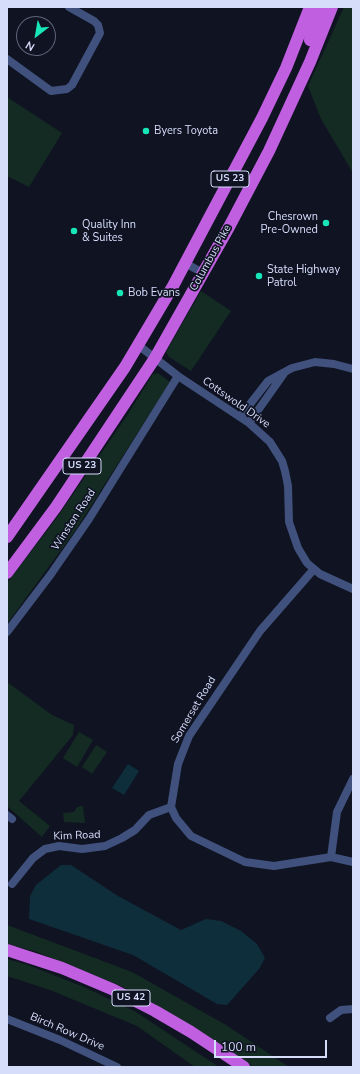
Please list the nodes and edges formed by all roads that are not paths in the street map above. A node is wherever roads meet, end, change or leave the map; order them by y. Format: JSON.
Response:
{"nodes":[{"id":1,"x":69,"y":7,"type":"edge"},
{"id":2,"x":310,"y":7,"type":"edge"},
{"id":3,"x":322,"y":7,"type":"edge"},
{"id":4,"x":332,"y":7,"type":"edge"},
{"id":5,"x":7,"y":59,"type":"edge"},
{"id":6,"x":310,"y":62,"type":"junction"},
{"id":7,"x":185,"y":263,"type":"junction"},
{"id":8,"x":203,"y":273,"type":"junction"},
{"id":9,"x":138,"y":345,"type":"junction"},
{"id":10,"x":155,"y":358,"type":"junction"},
{"id":11,"x":353,"y":369,"type":"edge"},
{"id":12,"x":285,"y":372,"type":"junction"},
{"id":13,"x":178,"y":376,"type":"junction"},
{"id":14,"x":240,"y":417,"type":"junction"},
{"id":15,"x":249,"y":422,"type":"junction"},
{"id":16,"x":7,"y":537,"type":"edge"},
{"id":17,"x":314,"y":568,"type":"junction"},
{"id":18,"x":7,"y":573,"type":"edge"},
{"id":19,"x":353,"y":589,"type":"edge"},
{"id":20,"x":7,"y":632,"type":"edge"},
{"id":21,"x":353,"y":779,"type":"edge"},
{"id":22,"x":171,"y":807,"type":"junction"},
{"id":23,"x":331,"y":857,"type":"junction"},
{"id":24,"x":353,"y":862,"type":"edge"},
{"id":25,"x":12,"y":884,"type":"dead end"},
{"id":26,"x":7,"y":950,"type":"edge"},
{"id":27,"x":353,"y":1009,"type":"edge"},
{"id":28,"x":330,"y":1018,"type":"dead end"},
{"id":29,"x":7,"y":1019,"type":"edge"},
{"id":30,"x":117,"y":1067,"type":"edge"},
{"id":31,"x":244,"y":1067,"type":"edge"}],
"edges":[{"from":1,"to":5,"type":"street"},
{"from":2,"to":7,"type":"highway","name":"Columbus Pike","number":"US 23"},
{"from":3,"to":6,"type":"highway"},
{"from":4,"to":6,"type":"highway","name":"Columbus Pike","number":"US 23"},
{"from":6,"to":8,"type":"highway","name":"Columbus Pike","number":"US 23"},
{"from":7,"to":8,"type":"street"},
{"from":7,"to":9,"type":"highway","name":"Columbus Pike","number":"US 23"},
{"from":8,"to":10,"type":"highway","name":"Columbus Pike","number":"US 23"},
{"from":9,"to":10,"type":"street","name":"Cottswold Drive"},
{"from":9,"to":16,"type":"highway","name":"Columbus Pike","number":"US 23"},
{"from":10,"to":13,"type":"street","name":"Cottswold Drive"},
{"from":10,"to":18,"type":"highway","name":"Columbus Pike","number":"US 23"},
{"from":11,"to":12,"type":"street"},
{"from":12,"to":14,"type":"street"},
{"from":12,"to":15,"type":"street"},
{"from":13,"to":14,"type":"street","name":"Cottswold Drive"},
{"from":13,"to":20,"type":"street","name":"Winston Road"},
{"from":14,"to":15,"type":"street","name":"Cottswold Drive"},
{"from":15,"to":17,"type":"street","name":"Cottswold Drive"},
{"from":17,"to":19,"type":"street","name":"Cottswold Drive"},
{"from":17,"to":22,"type":"street","name":"Somerset Road"},
{"from":21,"to":23,"type":"street"},
{"from":22,"to":23,"type":"street"},
{"from":22,"to":25,"type":"street","name":"Kim Road"},
{"from":23,"to":24,"type":"street"},
{"from":26,"to":31,"type":"highway","number":"US 42"},
{"from":27,"to":28,"type":"street"},
{"from":29,"to":30,"type":"street","name":"Birch Row Drive"}]}
